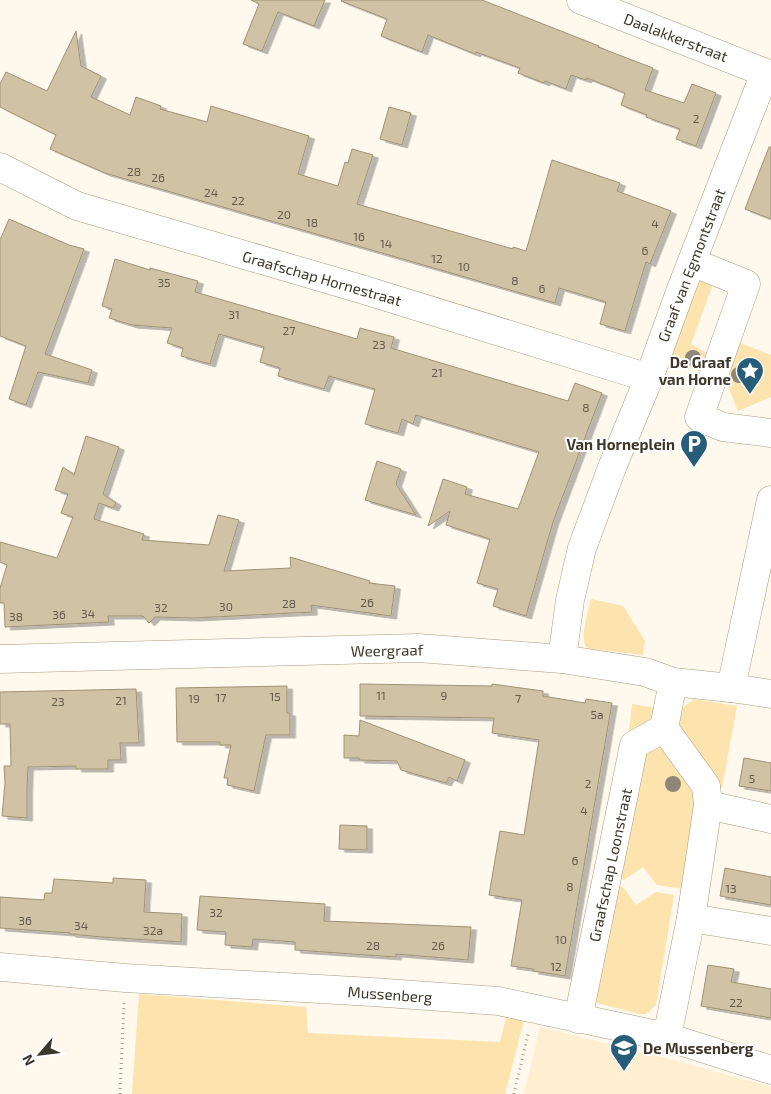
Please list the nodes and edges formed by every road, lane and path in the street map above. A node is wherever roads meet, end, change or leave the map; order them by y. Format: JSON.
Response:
{"nodes":[{"id":1,"x":581,"y":0,"type":"edge"},
{"id":2,"x":768,"y":74,"type":"edge"},
{"id":3,"x":0,"y":167,"type":"edge"},
{"id":4,"x":692,"y":262,"type":"junction"},
{"id":5,"x":649,"y":378,"type":"junction"},
{"id":6,"x":771,"y":433,"type":"edge"},
{"id":7,"x":771,"y":500,"type":"edge"},
{"id":8,"x":0,"y":658,"type":"edge"},
{"id":9,"x":562,"y":659,"type":"junction"},
{"id":10,"x":673,"y":682,"type":"junction"},
{"id":11,"x":730,"y":688,"type":"junction"},
{"id":12,"x":771,"y":694,"type":"edge"},
{"id":13,"x":664,"y":728,"type":"junction"},
{"id":14,"x":708,"y":805,"type":"junction"},
{"id":15,"x":771,"y":819,"type":"edge"},
{"id":16,"x":691,"y":918,"type":"junction"},
{"id":17,"x":771,"y":931,"type":"edge"},
{"id":18,"x":0,"y":967,"type":"edge"},
{"id":19,"x":125,"y":978,"type":"junction"},
{"id":20,"x":533,"y":1008,"type":"junction"},
{"id":21,"x":578,"y":1019,"type":"junction"},
{"id":22,"x":667,"y":1037,"type":"junction"},
{"id":23,"x":771,"y":1070,"type":"edge"},
{"id":24,"x":120,"y":1094,"type":"edge"},
{"id":25,"x":514,"y":1094,"type":"edge"}],
"edges":[{"from":1,"to":2,"type":"street","name":"Daalakkerstraat"},
{"from":2,"to":4,"type":"street","name":"Graaf van Egmontstraat"},
{"from":3,"to":5,"type":"street","name":"Graafschap Hornestraat"},
{"from":4,"to":5,"type":"street","name":"Graaf van Egmontstraat"},
{"from":4,"to":6,"type":"street"},
{"from":5,"to":9,"type":"street","name":"Graaf van Egmontstraat"},
{"from":7,"to":11,"type":"street"},
{"from":8,"to":9,"type":"street","name":"Weergraaf"},
{"from":9,"to":10,"type":"street","name":"Weergraaf"},
{"from":10,"to":11,"type":"street","name":"Weergraaf"},
{"from":10,"to":13,"type":"street"},
{"from":11,"to":12,"type":"street","name":"Weergraaf"},
{"from":13,"to":14,"type":"street"},
{"from":13,"to":21,"type":"street","name":"Graafschap Loonstraat"},
{"from":14,"to":15,"type":"street"},
{"from":14,"to":16,"type":"street"},
{"from":16,"to":17,"type":"street"},
{"from":16,"to":22,"type":"street"},
{"from":18,"to":19,"type":"street","name":"Mussenberg"},
{"from":19,"to":20,"type":"street","name":"Mussenberg"},
{"from":19,"to":24,"type":"path"},
{"from":20,"to":21,"type":"street","name":"Mussenberg"},
{"from":20,"to":25,"type":"path"},
{"from":21,"to":22,"type":"street","name":"Mussenberg"},
{"from":22,"to":23,"type":"street","name":"Mussenberg"}]}
